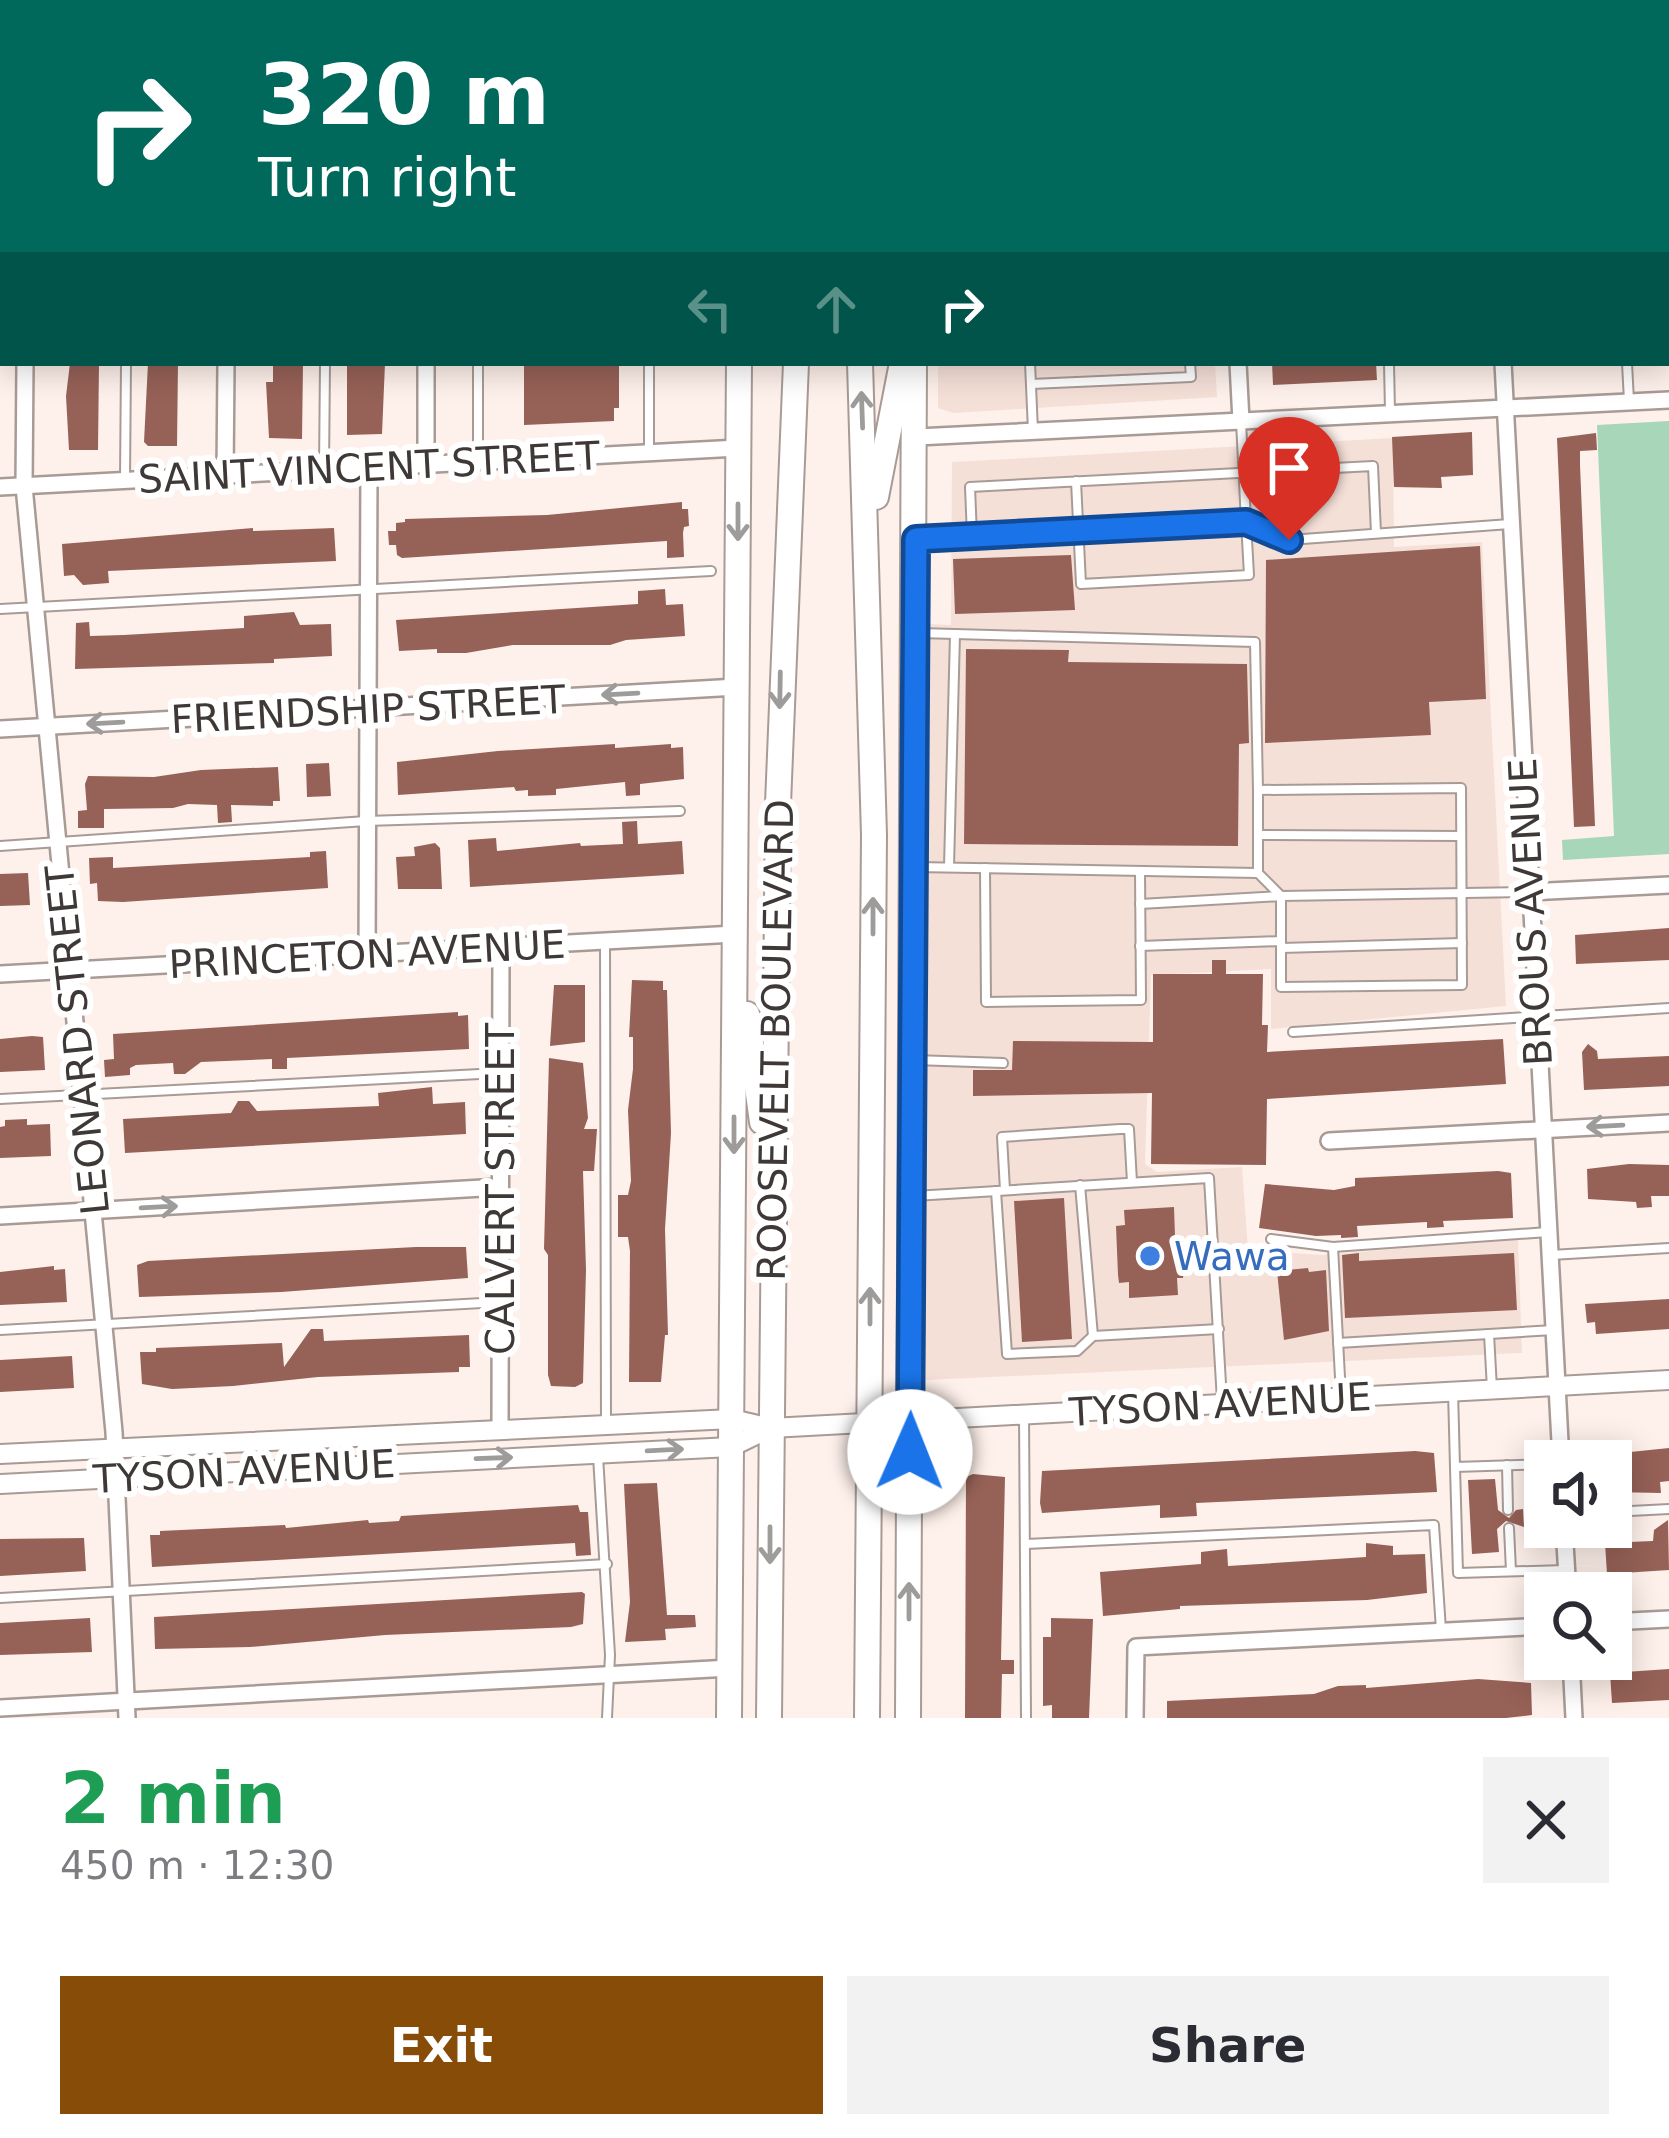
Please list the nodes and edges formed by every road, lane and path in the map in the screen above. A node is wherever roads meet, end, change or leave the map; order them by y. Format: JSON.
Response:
{"nodes":[{"id":1,"x":25,"y":366,"type":"edge"},
{"id":2,"x":126,"y":366,"type":"edge"},
{"id":3,"x":226,"y":366,"type":"edge"},
{"id":4,"x":325,"y":366,"type":"edge"},
{"id":5,"x":426,"y":366,"type":"edge"},
{"id":6,"x":478,"y":366,"type":"edge"},
{"id":7,"x":649,"y":366,"type":"edge"},
{"id":8,"x":739,"y":366,"type":"edge"},
{"id":9,"x":796,"y":366,"type":"edge"},
{"id":10,"x":860,"y":366,"type":"edge"},
{"id":11,"x":901,"y":366,"type":"edge"},
{"id":12,"x":914,"y":366,"type":"edge"},
{"id":13,"x":1030,"y":366,"type":"edge"},
{"id":14,"x":1190,"y":366,"type":"edge"},
{"id":15,"x":1238,"y":366,"type":"edge"},
{"id":16,"x":1389,"y":366,"type":"edge"},
{"id":17,"x":1503,"y":366,"type":"edge"},
{"id":18,"x":1627,"y":366,"type":"edge"},
{"id":19,"x":1031,"y":384,"type":"junction"},
{"id":20,"x":1669,"y":400,"type":"edge"},
{"id":21,"x":1629,"y":402,"type":"junction"},
{"id":22,"x":1506,"y":408,"type":"junction"},
{"id":23,"x":1390,"y":414,"type":"junction"},
{"id":24,"x":1241,"y":421,"type":"junction"},
{"id":25,"x":1033,"y":431,"type":"junction"},
{"id":26,"x":917,"y":437,"type":"junction"},
{"id":27,"x":738,"y":448,"type":"junction"},
{"id":28,"x":650,"y":453,"type":"junction"},
{"id":29,"x":478,"y":462,"type":"junction"},
{"id":30,"x":426,"y":465,"type":"junction"},
{"id":31,"x":369,"y":468,"type":"junction"},
{"id":32,"x":324,"y":470,"type":"junction"},
{"id":33,"x":1246,"y":472,"type":"junction"},
{"id":34,"x":225,"y":476,"type":"junction"},
{"id":35,"x":125,"y":480,"type":"junction"},
{"id":36,"x":1076,"y":481,"type":"junction"},
{"id":37,"x":24,"y":485,"type":"junction"},
{"id":38,"x":0,"y":487,"type":"edge"},
{"id":39,"x":1246,"y":522,"type":"junction"},
{"id":40,"x":1511,"y":524,"type":"junction"},
{"id":41,"x":1079,"y":531,"type":"junction"},
{"id":42,"x":1376,"y":533,"type":"junction"},
{"id":43,"x":972,"y":536,"type":"junction"},
{"id":44,"x":916,"y":539,"type":"junction"},
{"id":45,"x":867,"y":541,"type":"junction"},
{"id":46,"x":711,"y":571,"type":"dead end"},
{"id":47,"x":368,"y":590,"type":"junction"},
{"id":48,"x":37,"y":608,"type":"junction"},
{"id":49,"x":0,"y":609,"type":"edge"},
{"id":50,"x":915,"y":633,"type":"junction"},
{"id":51,"x":955,"y":634,"type":"junction"},
{"id":52,"x":736,"y":687,"type":"junction"},
{"id":53,"x":368,"y":710,"type":"junction"},
{"id":54,"x":45,"y":726,"type":"junction"},
{"id":55,"x":0,"y":729,"type":"edge"},
{"id":56,"x":1258,"y":790,"type":"junction"},
{"id":57,"x":680,"y":811,"type":"dead end"},
{"id":58,"x":366,"y":821,"type":"junction"},
{"id":59,"x":1258,"y":835,"type":"junction"},
{"id":60,"x":1461,"y":836,"type":"junction"},
{"id":61,"x":57,"y":843,"type":"junction"},
{"id":62,"x":0,"y":846,"type":"edge"},
{"id":63,"x":914,"y":867,"type":"junction"},
{"id":64,"x":949,"y":867,"type":"junction"},
{"id":65,"x":985,"y":868,"type":"junction"},
{"id":66,"x":1140,"y":871,"type":"junction"},
{"id":67,"x":1258,"y":873,"type":"junction"},
{"id":68,"x":1669,"y":885,"type":"edge"},
{"id":69,"x":1529,"y":892,"type":"junction"},
{"id":70,"x":1462,"y":893,"type":"junction"},
{"id":71,"x":1281,"y":896,"type":"junction"},
{"id":72,"x":1140,"y":904,"type":"junction"},
{"id":73,"x":735,"y":934,"type":"junction"},
{"id":74,"x":605,"y":940,"type":"junction"},
{"id":75,"x":1462,"y":943,"type":"junction"},
{"id":76,"x":1281,"y":945,"type":"junction"},
{"id":77,"x":501,"y":946,"type":"junction"},
{"id":78,"x":1140,"y":946,"type":"junction"},
{"id":79,"x":367,"y":956,"type":"junction"},
{"id":80,"x":70,"y":970,"type":"junction"},
{"id":81,"x":0,"y":974,"type":"edge"},
{"id":82,"x":1669,"y":1008,"type":"edge"},
{"id":83,"x":1535,"y":1016,"type":"junction"},
{"id":84,"x":1293,"y":1032,"type":"dead end"},
{"id":85,"x":913,"y":1060,"type":"junction"},
{"id":86,"x":1003,"y":1064,"type":"dead end"},
{"id":87,"x":500,"y":1073,"type":"junction"},
{"id":88,"x":84,"y":1094,"type":"junction"},
{"id":89,"x":0,"y":1099,"type":"edge"},
{"id":90,"x":1669,"y":1123,"type":"edge"},
{"id":91,"x":1541,"y":1130,"type":"junction"},
{"id":92,"x":1329,"y":1141,"type":"dead end"},
{"id":93,"x":1132,"y":1182,"type":"junction"},
{"id":94,"x":1080,"y":1186,"type":"junction"},
{"id":95,"x":500,"y":1187,"type":"junction"},
{"id":96,"x":1000,"y":1190,"type":"junction"},
{"id":97,"x":913,"y":1196,"type":"junction"},
{"id":98,"x":773,"y":1197,"type":"junction"},
{"id":99,"x":94,"y":1211,"type":"junction"},
{"id":100,"x":0,"y":1216,"type":"edge"},
{"id":101,"x":1548,"y":1232,"type":"junction"},
{"id":102,"x":1271,"y":1239,"type":"dead end"},
{"id":103,"x":1333,"y":1247,"type":"junction"},
{"id":104,"x":1669,"y":1247,"type":"edge"},
{"id":105,"x":1549,"y":1255,"type":"junction"},
{"id":106,"x":500,"y":1302,"type":"junction"},
{"id":107,"x":104,"y":1325,"type":"junction"},
{"id":108,"x":0,"y":1330,"type":"edge"},
{"id":109,"x":1219,"y":1330,"type":"junction"},
{"id":110,"x":1553,"y":1330,"type":"junction"},
{"id":111,"x":1489,"y":1334,"type":"junction"},
{"id":112,"x":1093,"y":1336,"type":"junction"},
{"id":113,"x":1338,"y":1342,"type":"junction"},
{"id":114,"x":1669,"y":1380,"type":"edge"},
{"id":115,"x":1557,"y":1386,"type":"junction"},
{"id":116,"x":1492,"y":1389,"type":"junction"},
{"id":117,"x":1453,"y":1391,"type":"junction"},
{"id":118,"x":1341,"y":1397,"type":"junction"},
{"id":119,"x":1222,"y":1403,"type":"junction"},
{"id":120,"x":1024,"y":1414,"type":"junction"},
{"id":121,"x":731,"y":1419,"type":"junction"},
{"id":122,"x":910,"y":1420,"type":"junction"},
{"id":123,"x":870,"y":1423,"type":"junction"},
{"id":124,"x":606,"y":1426,"type":"junction"},
{"id":125,"x":771,"y":1428,"type":"junction"},
{"id":126,"x":500,"y":1431,"type":"junction"},
{"id":127,"x":436,"y":1435,"type":"junction"},
{"id":128,"x":1560,"y":1440,"type":"edge"},
{"id":129,"x":115,"y":1447,"type":"junction"},
{"id":130,"x":731,"y":1447,"type":"junction"},
{"id":131,"x":0,"y":1454,"type":"edge"},
{"id":132,"x":598,"y":1454,"type":"junction"},
{"id":133,"x":436,"y":1460,"type":"junction"},
{"id":134,"x":1507,"y":1465,"type":"junction"},
{"id":135,"x":1524,"y":1465,"type":"edge"},
{"id":136,"x":1455,"y":1467,"type":"junction"},
{"id":137,"x":117,"y":1477,"type":"junction"},
{"id":138,"x":0,"y":1484,"type":"edge"},
{"id":139,"x":1669,"y":1509,"type":"edge"},
{"id":140,"x":1508,"y":1510,"type":"dead end"},
{"id":141,"x":1632,"y":1511,"type":"edge"},
{"id":142,"x":1509,"y":1528,"type":"dead end"},
{"id":143,"x":1026,"y":1544,"type":"junction"},
{"id":144,"x":1565,"y":1548,"type":"edge"},
{"id":145,"x":607,"y":1564,"type":"junction"},
{"id":146,"x":1566,"y":1570,"type":"joint"},
{"id":147,"x":1510,"y":1571,"type":"junction"},
{"id":148,"x":123,"y":1592,"type":"junction"},
{"id":149,"x":0,"y":1598,"type":"edge"},
{"id":150,"x":1669,"y":1619,"type":"edge"},
{"id":151,"x":1632,"y":1621,"type":"edge"},
{"id":152,"x":1524,"y":1627,"type":"edge"},
{"id":153,"x":1441,"y":1631,"type":"junction"},
{"id":154,"x":730,"y":1669,"type":"junction"},
{"id":155,"x":608,"y":1674,"type":"junction"},
{"id":156,"x":1572,"y":1680,"type":"edge"},
{"id":157,"x":0,"y":1708,"type":"edge"},
{"id":158,"x":127,"y":1710,"type":"edge"},
{"id":159,"x":607,"y":1718,"type":"edge"},
{"id":160,"x":730,"y":1718,"type":"edge"},
{"id":161,"x":769,"y":1718,"type":"edge"},
{"id":162,"x":867,"y":1718,"type":"edge"},
{"id":163,"x":908,"y":1718,"type":"edge"},
{"id":164,"x":1026,"y":1718,"type":"edge"},
{"id":165,"x":1135,"y":1718,"type":"edge"},
{"id":166,"x":1574,"y":1718,"type":"edge"}],
"edges":[{"from":1,"to":37,"type":"street","name":"LEONARD STREET"},
{"from":2,"to":35,"type":"lane"},
{"from":3,"to":34,"type":"street"},
{"from":4,"to":32,"type":"lane"},
{"from":5,"to":30,"type":"street"},
{"from":6,"to":29,"type":"lane"},
{"from":7,"to":28,"type":"lane"},
{"from":8,"to":27,"type":"highway","name":"ROOSEVELT BOULEVARD"},
{"from":9,"to":98,"type":"highway","name":"ROOSEVELT BOULEVARD","one_way":true},
{"from":45,"to":10,"type":"highway","one_way":true},
{"from":11,"to":45,"type":"highway"},
{"from":12,"to":26,"type":"highway"},
{"from":13,"to":19,"type":"lane"},
{"from":14,"to":19,"type":"lane"},
{"from":15,"to":24,"type":"street"},
{"from":16,"to":23,"type":"lane"},
{"from":17,"to":22,"type":"street","name":"BROUS AVENUE"},
{"from":18,"to":21,"type":"lane"},
{"from":19,"to":25,"type":"lane"},
{"from":20,"to":21,"type":"street"},
{"from":21,"to":22,"type":"street"},
{"from":22,"to":23,"type":"street"},
{"from":22,"to":40,"type":"street","name":"BROUS AVENUE"},
{"from":23,"to":24,"type":"street"},
{"from":24,"to":25,"type":"street"},
{"from":24,"to":33,"type":"lane"},
{"from":25,"to":26,"type":"street"},
{"from":26,"to":44,"type":"highway"},
{"from":27,"to":28,"type":"street","name":"SAINT VINCENT STREET"},
{"from":27,"to":52,"type":"highway","name":"ROOSEVELT BOULEVARD","one_way":true},
{"from":28,"to":29,"type":"street","name":"SAINT VINCENT STREET"},
{"from":29,"to":30,"type":"street","name":"SAINT VINCENT STREET"},
{"from":30,"to":31,"type":"street","name":"SAINT VINCENT STREET"},
{"from":31,"to":32,"type":"street","name":"SAINT VINCENT STREET"},
{"from":31,"to":47,"type":"street"},
{"from":32,"to":34,"type":"street","name":"SAINT VINCENT STREET"},
{"from":33,"to":36,"type":"lane"},
{"from":33,"to":39,"type":"lane"},
{"from":33,"to":42,"type":"lane"},
{"from":34,"to":35,"type":"street","name":"SAINT VINCENT STREET"},
{"from":35,"to":37,"type":"street","name":"SAINT VINCENT STREET"},
{"from":36,"to":41,"type":"lane"},
{"from":36,"to":43,"type":"lane"},
{"from":37,"to":38,"type":"street","name":"SAINT VINCENT STREET"},
{"from":37,"to":48,"type":"street","name":"LEONARD STREET"},
{"from":39,"to":41,"type":"lane"},
{"from":39,"to":41,"type":"lane"},
{"from":39,"to":42,"type":"lane"},
{"from":40,"to":42,"type":"lane"},
{"from":40,"to":69,"type":"street","name":"BROUS AVENUE"},
{"from":41,"to":43,"type":"lane"},
{"from":43,"to":44,"type":"lane"},
{"from":44,"to":50,"type":"highway"},
{"from":123,"to":45,"type":"highway","one_way":true},
{"from":46,"to":47,"type":"lane"},
{"from":47,"to":48,"type":"lane"},
{"from":47,"to":53,"type":"street"},
{"from":48,"to":49,"type":"lane"},
{"from":48,"to":54,"type":"street","name":"LEONARD STREET"},
{"from":50,"to":51,"type":"lane"},
{"from":50,"to":63,"type":"highway"},
{"from":51,"to":56,"type":"lane"},
{"from":51,"to":64,"type":"lane"},
{"from":52,"to":53,"type":"street","name":"FRIENDSHIP STREET","one_way":true},
{"from":52,"to":73,"type":"highway","name":"ROOSEVELT BOULEVARD"},
{"from":53,"to":54,"type":"street","name":"FRIENDSHIP STREET","one_way":true},
{"from":53,"to":58,"type":"street"},
{"from":54,"to":55,"type":"street","name":"FRIENDSHIP STREET"},
{"from":54,"to":61,"type":"street","name":"LEONARD STREET"},
{"from":56,"to":59,"type":"lane"},
{"from":56,"to":60,"type":"lane"},
{"from":57,"to":58,"type":"lane"},
{"from":58,"to":61,"type":"lane"},
{"from":58,"to":79,"type":"street"},
{"from":59,"to":60,"type":"lane"},
{"from":59,"to":67,"type":"lane"},
{"from":60,"to":70,"type":"lane"},
{"from":61,"to":62,"type":"lane"},
{"from":61,"to":80,"type":"street","name":"LEONARD STREET"},
{"from":63,"to":64,"type":"lane"},
{"from":63,"to":85,"type":"highway"},
{"from":64,"to":65,"type":"lane"},
{"from":65,"to":66,"type":"lane"},
{"from":65,"to":78,"type":"lane"},
{"from":66,"to":67,"type":"lane"},
{"from":66,"to":72,"type":"lane"},
{"from":67,"to":71,"type":"lane"},
{"from":68,"to":69,"type":"street"},
{"from":69,"to":70,"type":"lane"},
{"from":69,"to":83,"type":"street","name":"BROUS AVENUE"},
{"from":70,"to":71,"type":"lane"},
{"from":70,"to":75,"type":"lane"},
{"from":71,"to":72,"type":"lane"},
{"from":71,"to":76,"type":"lane"},
{"from":72,"to":78,"type":"lane"},
{"from":73,"to":74,"type":"street","name":"PRINCETON AVENUE"},
{"from":73,"to":98,"type":"highway"},
{"from":73,"to":121,"type":"highway","name":"ROOSEVELT BOULEVARD","one_way":true},
{"from":74,"to":77,"type":"street","name":"PRINCETON AVENUE"},
{"from":74,"to":124,"type":"lane"},
{"from":75,"to":76,"type":"lane"},
{"from":75,"to":76,"type":"lane"},
{"from":76,"to":78,"type":"lane"},
{"from":77,"to":79,"type":"street","name":"PRINCETON AVENUE"},
{"from":77,"to":87,"type":"street","name":"CALVERT STREET"},
{"from":79,"to":80,"type":"street","name":"PRINCETON AVENUE"},
{"from":80,"to":81,"type":"street","name":"PRINCETON AVENUE"},
{"from":80,"to":88,"type":"street","name":"LEONARD STREET"},
{"from":82,"to":83,"type":"lane"},
{"from":83,"to":84,"type":"lane"},
{"from":83,"to":91,"type":"street","name":"BROUS AVENUE"},
{"from":85,"to":86,"type":"lane"},
{"from":85,"to":97,"type":"highway"},
{"from":87,"to":88,"type":"lane"},
{"from":87,"to":95,"type":"street","name":"CALVERT STREET"},
{"from":88,"to":89,"type":"lane"},
{"from":88,"to":99,"type":"street","name":"LEONARD STREET"},
{"from":90,"to":91,"type":"street","one_way":true},
{"from":91,"to":92,"type":"street"},
{"from":91,"to":101,"type":"street","name":"BROUS AVENUE"},
{"from":93,"to":94,"type":"lane"},
{"from":93,"to":96,"type":"lane"},
{"from":93,"to":109,"type":"lane"},
{"from":94,"to":96,"type":"lane"},
{"from":94,"to":112,"type":"lane"},
{"from":99,"to":95,"type":"street","one_way":true},
{"from":95,"to":106,"type":"street","name":"CALVERT STREET"},
{"from":96,"to":97,"type":"lane"},
{"from":96,"to":112,"type":"lane"},
{"from":97,"to":122,"type":"highway"},
{"from":98,"to":125,"type":"highway","name":"ROOSEVELT BOULEVARD"},
{"from":99,"to":100,"type":"street"},
{"from":99,"to":107,"type":"street","name":"LEONARD STREET"},
{"from":101,"to":103,"type":"lane"},
{"from":101,"to":105,"type":"street","name":"BROUS AVENUE"},
{"from":102,"to":103,"type":"lane"},
{"from":103,"to":113,"type":"lane"},
{"from":104,"to":105,"type":"lane"},
{"from":105,"to":110,"type":"street","name":"BROUS AVENUE"},
{"from":106,"to":107,"type":"lane"},
{"from":106,"to":126,"type":"street","name":"CALVERT STREET"},
{"from":107,"to":108,"type":"lane"},
{"from":107,"to":129,"type":"street","name":"LEONARD STREET"},
{"from":109,"to":112,"type":"lane"},
{"from":109,"to":119,"type":"lane"},
{"from":110,"to":111,"type":"lane"},
{"from":110,"to":115,"type":"street","name":"BROUS AVENUE"},
{"from":111,"to":113,"type":"lane"},
{"from":111,"to":116,"type":"lane"},
{"from":113,"to":118,"type":"lane"},
{"from":114,"to":115,"type":"street","name":"TYSON AVENUE"},
{"from":115,"to":116,"type":"street","name":"TYSON AVENUE"},
{"from":115,"to":128,"type":"street","name":"BROUS AVENUE"},
{"from":116,"to":117,"type":"street","name":"TYSON AVENUE"},
{"from":117,"to":118,"type":"street","name":"TYSON AVENUE"},
{"from":117,"to":136,"type":"lane"},
{"from":118,"to":119,"type":"street","name":"TYSON AVENUE"},
{"from":119,"to":120,"type":"street","name":"TYSON AVENUE"},
{"from":120,"to":122,"type":"street","name":"TYSON AVENUE"},
{"from":120,"to":143,"type":"lane"},
{"from":121,"to":124,"type":"street","name":"TYSON AVENUE"},
{"from":121,"to":125,"type":"street","name":"TYSON AVENUE"},
{"from":121,"to":130,"type":"highway","name":"ROOSEVELT BOULEVARD"},
{"from":122,"to":123,"type":"street","name":"TYSON AVENUE"},
{"from":163,"to":122,"type":"highway","one_way":true},
{"from":123,"to":125,"type":"street","name":"TYSON AVENUE"},
{"from":123,"to":162,"type":"highway"},
{"from":124,"to":126,"type":"street","name":"TYSON AVENUE"},
{"from":125,"to":130,"type":"street","name":"TYSON AVENUE"},
{"from":125,"to":161,"type":"highway","name":"ROOSEVELT BOULEVARD","one_way":true},
{"from":126,"to":127,"type":"street","name":"TYSON AVENUE"},
{"from":127,"to":129,"type":"street","name":"TYSON AVENUE"},
{"from":127,"to":133,"type":"street"},
{"from":129,"to":131,"type":"street","name":"TYSON AVENUE"},
{"from":129,"to":137,"type":"street","name":"LEONARD STREET"},
{"from":132,"to":130,"type":"street","name":"TYSON AVENUE","one_way":true},
{"from":130,"to":154,"type":"highway","name":"ROOSEVELT BOULEVARD"},
{"from":133,"to":132,"type":"street","name":"TYSON AVENUE","one_way":true},
{"from":132,"to":145,"type":"lane"},
{"from":133,"to":137,"type":"street","name":"TYSON AVENUE"},
{"from":134,"to":135,"type":"lane"},
{"from":134,"to":136,"type":"lane"},
{"from":134,"to":140,"type":"lane"},
{"from":136,"to":147,"type":"lane"},
{"from":137,"to":138,"type":"street","name":"TYSON AVENUE"},
{"from":137,"to":148,"type":"street","name":"LEONARD STREET"},
{"from":139,"to":141,"type":"lane"},
{"from":142,"to":147,"type":"lane"},
{"from":143,"to":153,"type":"lane"},
{"from":143,"to":164,"type":"lane"},
{"from":144,"to":146,"type":"street"},
{"from":145,"to":148,"type":"lane"},
{"from":145,"to":155,"type":"lane"},
{"from":146,"to":147,"type":"lane"},
{"from":148,"to":149,"type":"lane"},
{"from":148,"to":158,"type":"street","name":"LEONARD STREET"},
{"from":150,"to":151,"type":"street"},
{"from":152,"to":153,"type":"street"},
{"from":153,"to":165,"type":"street"},
{"from":154,"to":155,"type":"street"},
{"from":154,"to":160,"type":"highway","name":"ROOSEVELT BOULEVARD"},
{"from":155,"to":158,"type":"street"},
{"from":155,"to":159,"type":"lane"},
{"from":156,"to":166,"type":"street"},
{"from":157,"to":158,"type":"street"}]}
